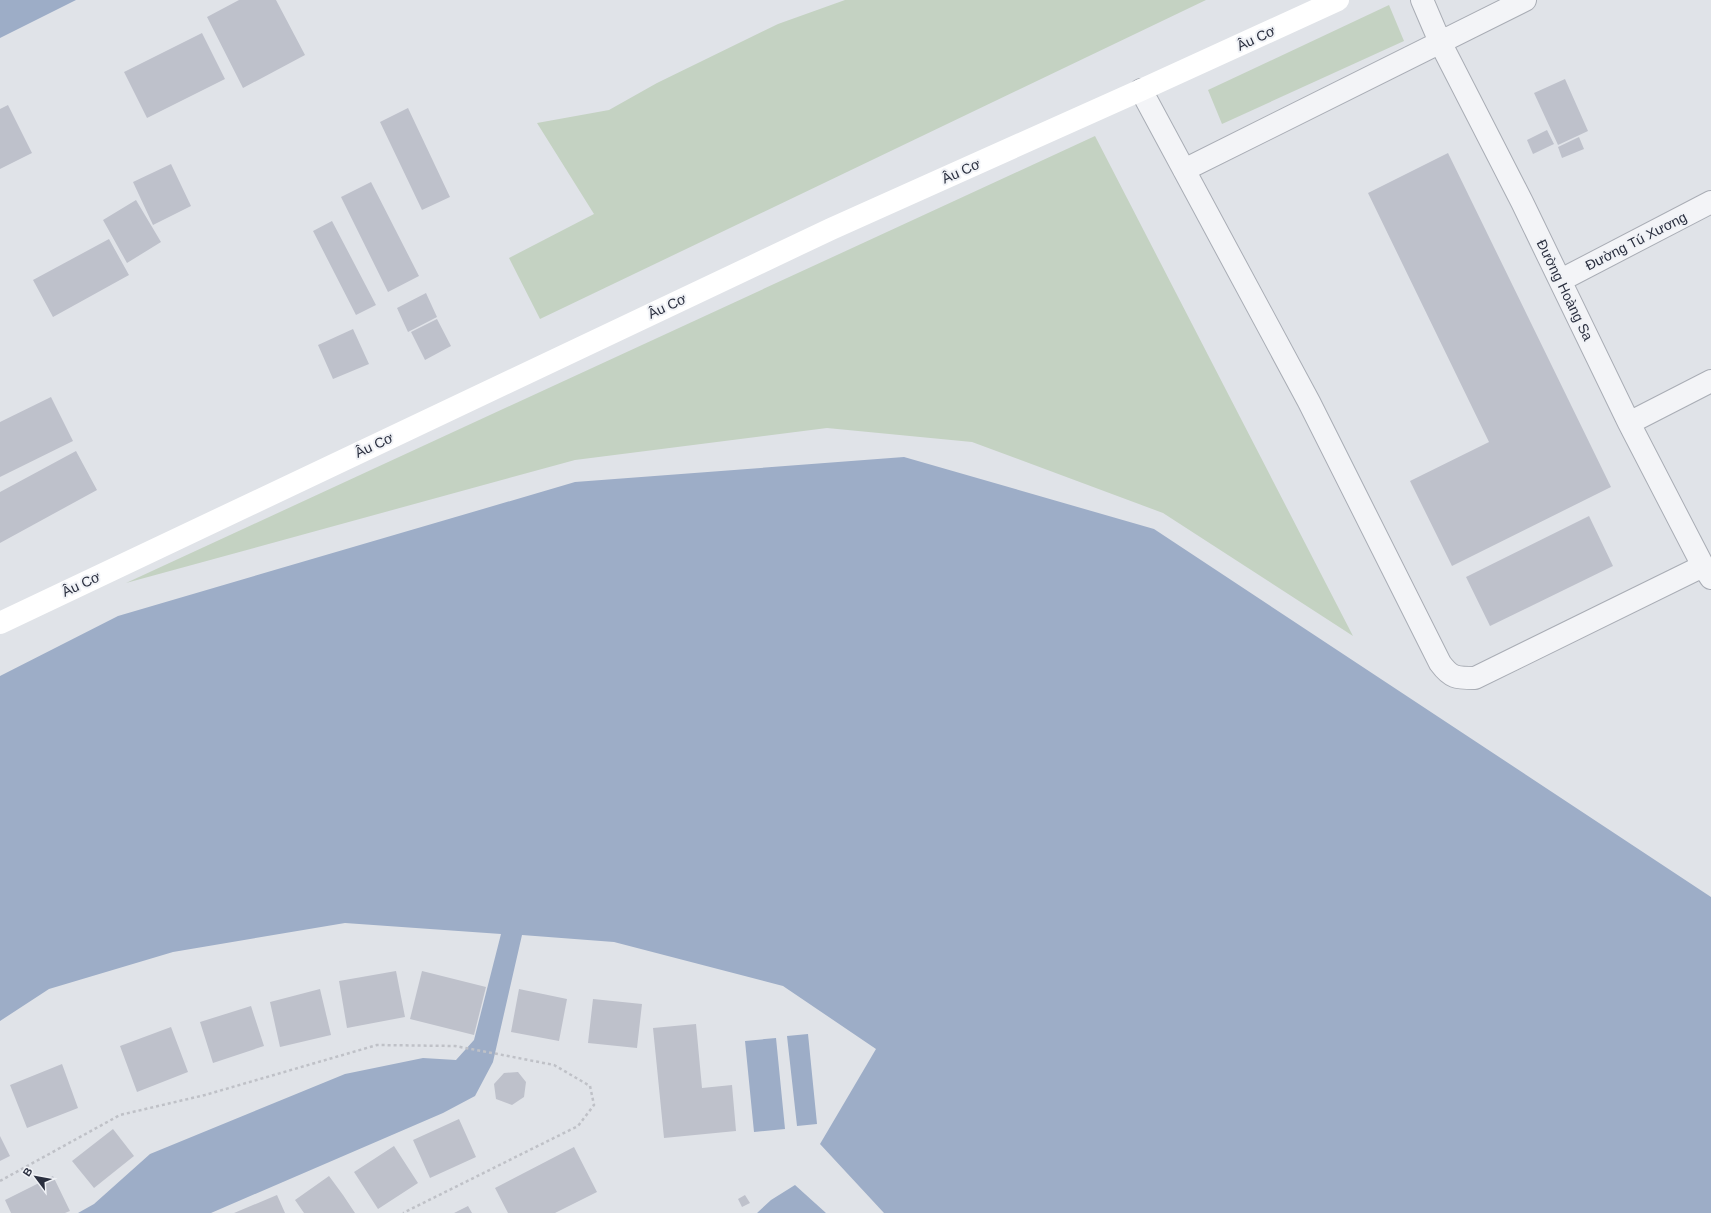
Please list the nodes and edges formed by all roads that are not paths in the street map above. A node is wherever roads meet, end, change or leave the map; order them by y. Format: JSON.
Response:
{"nodes":[{"id":1,"x":1338,"y":0,"type":"edge"},
{"id":2,"x":1422,"y":0,"type":"edge"},
{"id":3,"x":1525,"y":0,"type":"edge"},
{"id":4,"x":1440,"y":42,"type":"junction"},
{"id":5,"x":1141,"y":90,"type":"junction"},
{"id":6,"x":1184,"y":170,"type":"junction"},
{"id":7,"x":1711,"y":202,"type":"edge"},
{"id":8,"x":1561,"y":280,"type":"junction"},
{"id":9,"x":1711,"y":382,"type":"edge"},
{"id":10,"x":1629,"y":423,"type":"junction"},
{"id":11,"x":1707,"y":572,"type":"edge"},
{"id":12,"x":0,"y":623,"type":"edge"}],
"edges":[{"from":1,"to":5,"type":"main road","name":"Âu Cơ"},
{"from":2,"to":4,"type":"street","name":"Đường Hoàng Sa"},
{"from":3,"to":4,"type":"street"},
{"from":4,"to":6,"type":"street"},
{"from":4,"to":8,"type":"street","name":"Đường Hoàng Sa"},
{"from":5,"to":6,"type":"street"},
{"from":5,"to":12,"type":"main road","name":"Âu Cơ"},
{"from":6,"to":11,"type":"street"},
{"from":7,"to":8,"type":"street","name":"Đường Tú Xương"},
{"from":8,"to":10,"type":"street","name":"Đường Hoàng Sa"},
{"from":9,"to":10,"type":"street"},
{"from":10,"to":11,"type":"street","name":"Đường Hoàng Sa"}]}
